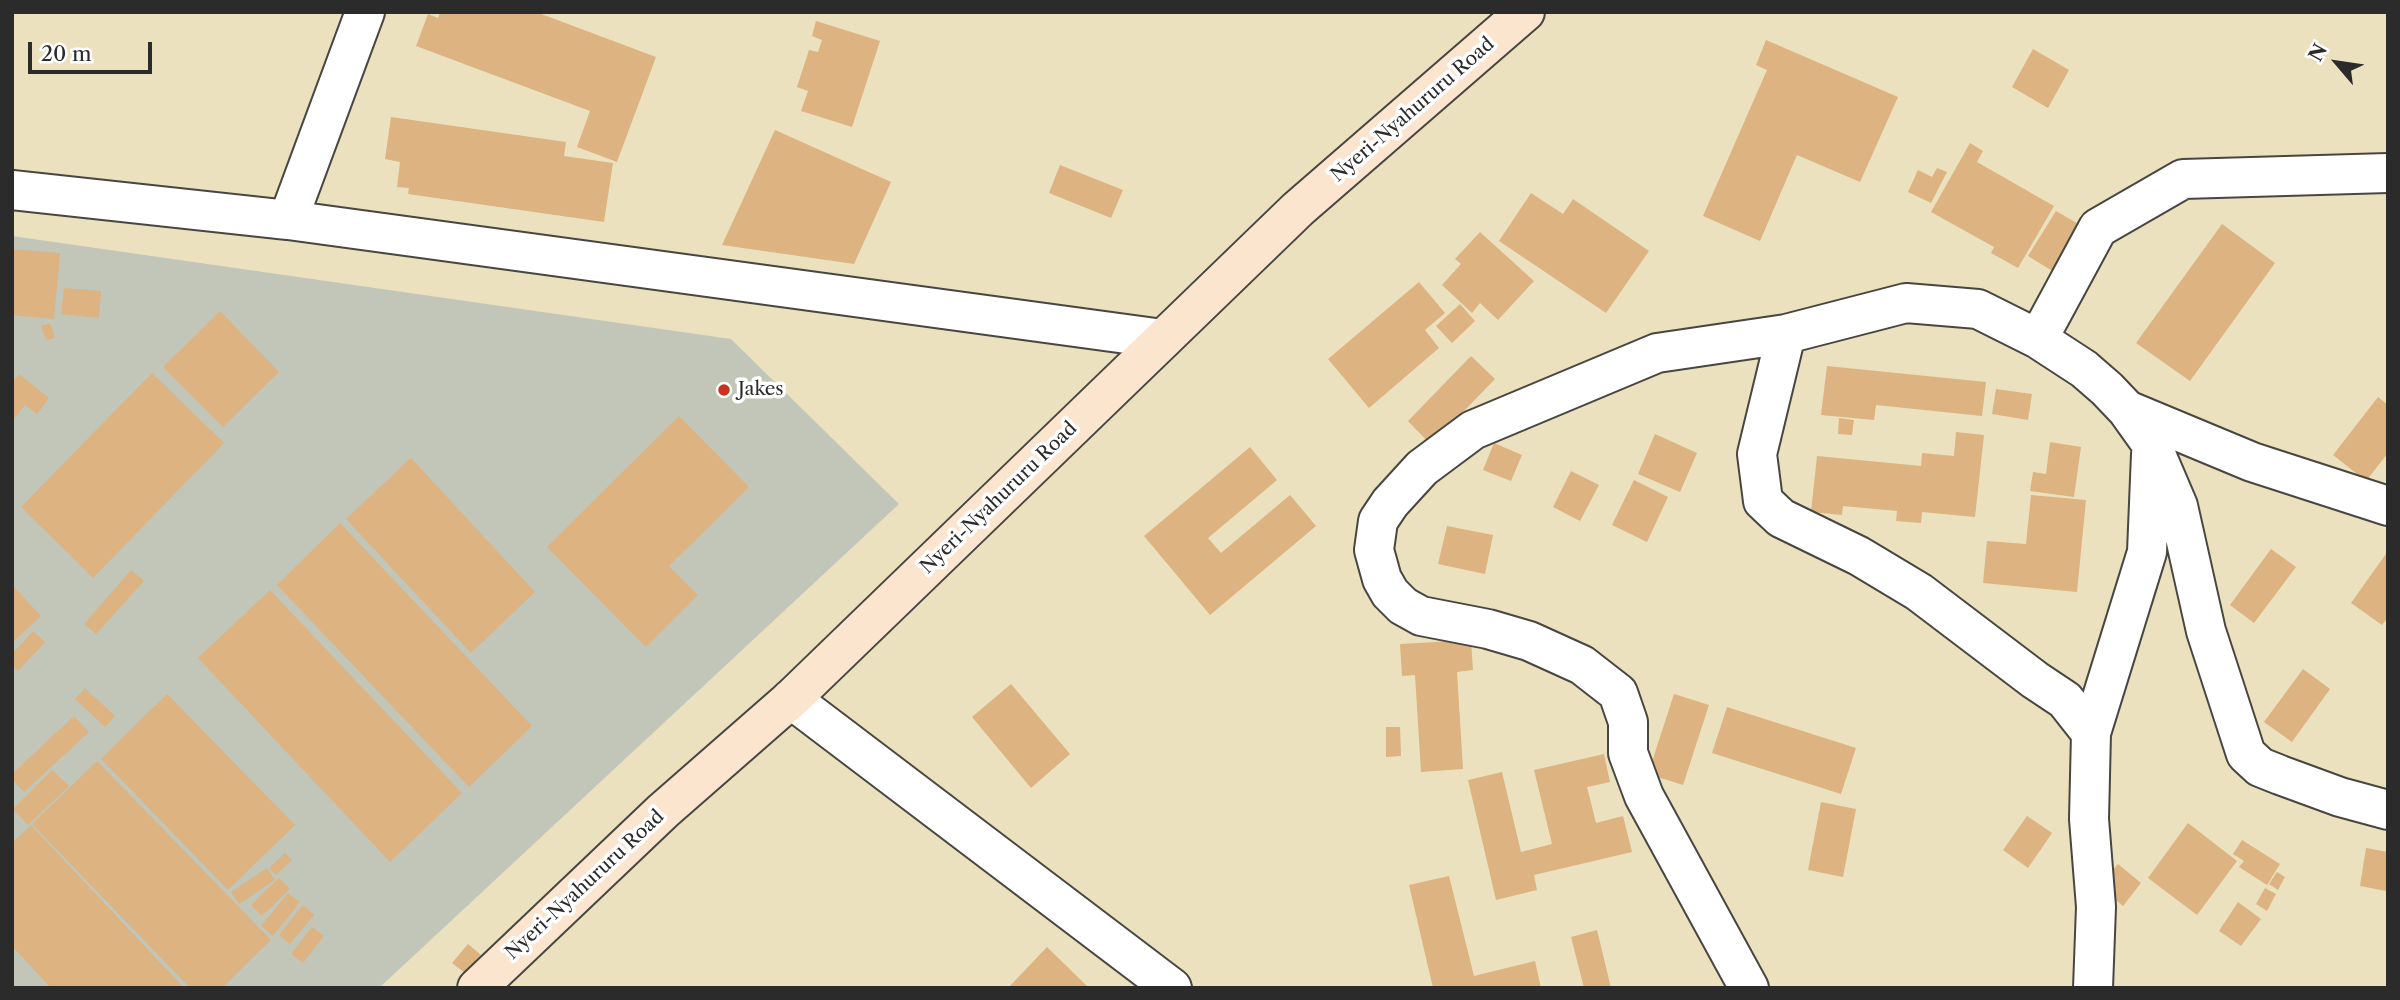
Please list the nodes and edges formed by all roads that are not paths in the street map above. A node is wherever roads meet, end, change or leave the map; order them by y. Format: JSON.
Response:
{"nodes":[{"id":1,"x":365,"y":12,"type":"edge"},
{"id":2,"x":1525,"y":12,"type":"edge"},
{"id":3,"x":2388,"y":173,"type":"edge"},
{"id":4,"x":12,"y":190,"type":"edge"},
{"id":5,"x":288,"y":220,"type":"junction"},
{"id":6,"x":1786,"y":334,"type":"junction"},
{"id":7,"x":1163,"y":339,"type":"junction"},
{"id":8,"x":2038,"y":339,"type":"junction"},
{"id":9,"x":2127,"y":410,"type":"junction"},
{"id":10,"x":2152,"y":445,"type":"junction"},
{"id":11,"x":2388,"y":506,"type":"edge"},
{"id":12,"x":791,"y":699,"type":"junction"},
{"id":13,"x":2091,"y":733,"type":"junction"},
{"id":14,"x":2388,"y":810,"type":"edge"},
{"id":15,"x":477,"y":988,"type":"edge"},
{"id":16,"x":1172,"y":988,"type":"edge"},
{"id":17,"x":1749,"y":988,"type":"edge"},
{"id":18,"x":2093,"y":988,"type":"edge"}],
"edges":[{"from":1,"to":5,"type":"street"},
{"from":2,"to":7,"type":"main road","name":"Nyeri-Nyahururu Road"},
{"from":3,"to":8,"type":"street"},
{"from":4,"to":5,"type":"street"},
{"from":5,"to":7,"type":"street"},
{"from":6,"to":8,"type":"street"},
{"from":6,"to":13,"type":"street"},
{"from":6,"to":17,"type":"street"},
{"from":7,"to":12,"type":"main road","name":"Nyeri-Nyahururu Road"},
{"from":8,"to":9,"type":"street"},
{"from":9,"to":10,"type":"street"},
{"from":9,"to":11,"type":"street"},
{"from":10,"to":13,"type":"street"},
{"from":10,"to":14,"type":"street"},
{"from":12,"to":15,"type":"main road","name":"Nyeri-Nyahururu Road"},
{"from":12,"to":16,"type":"street"},
{"from":13,"to":18,"type":"street"}]}
